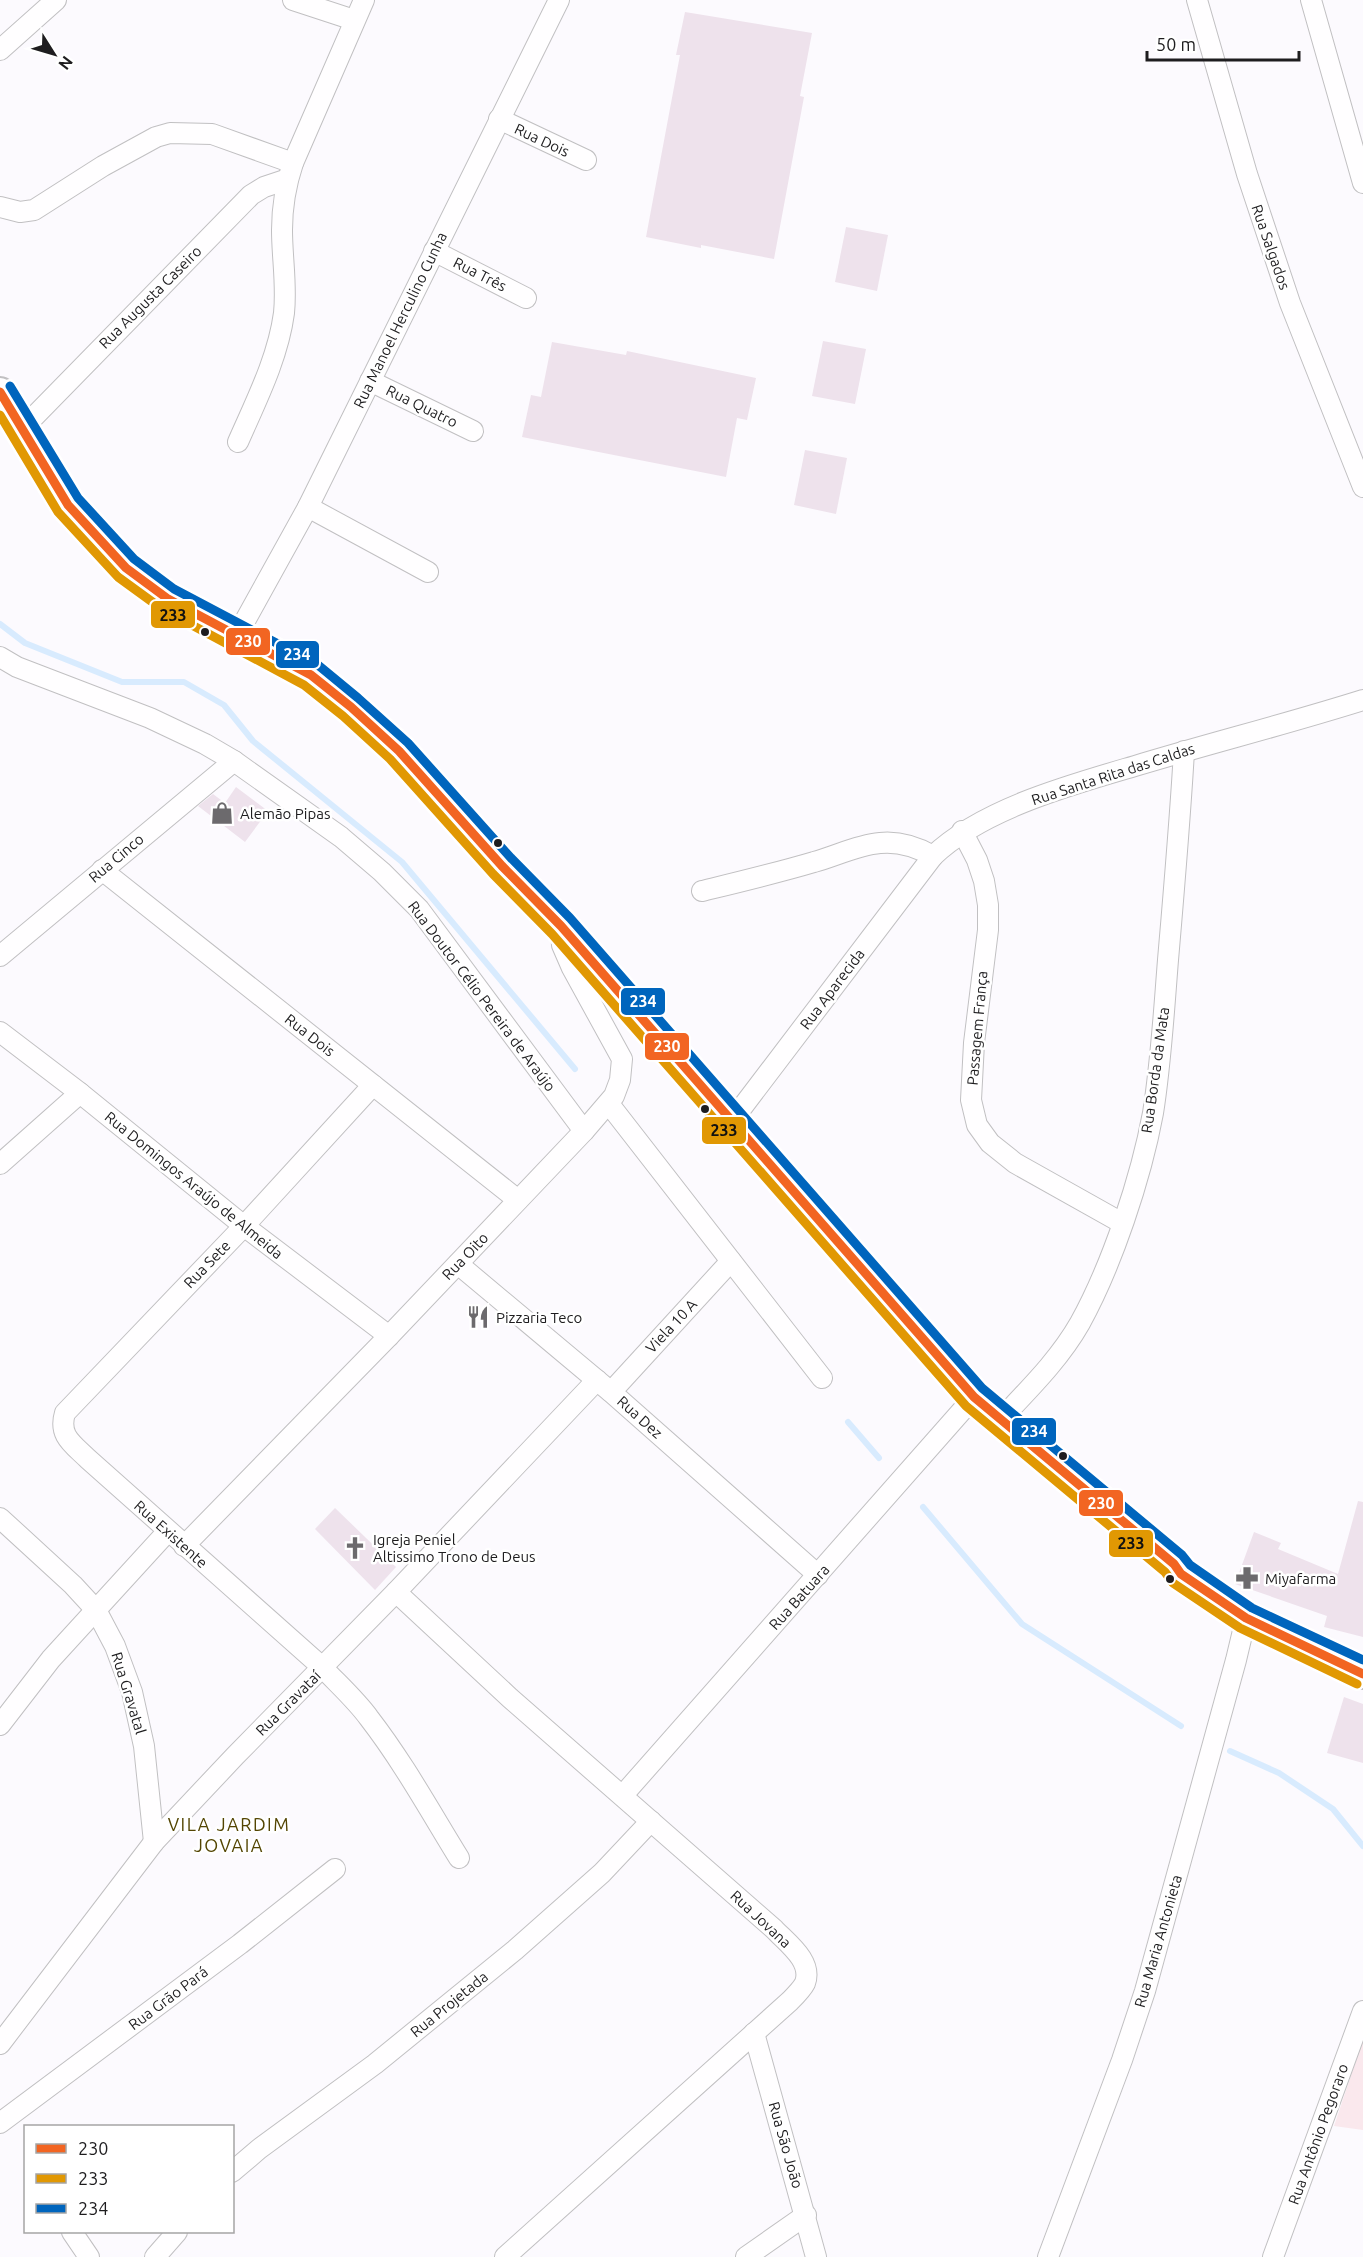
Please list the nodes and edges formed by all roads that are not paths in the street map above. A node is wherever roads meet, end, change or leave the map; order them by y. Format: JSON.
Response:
{"nodes":[{"id":1,"x":56,"y":0,"type":"edge"},
{"id":2,"x":293,"y":0,"type":"edge"},
{"id":3,"x":364,"y":0,"type":"edge"},
{"id":4,"x":559,"y":0,"type":"edge"},
{"id":5,"x":1197,"y":0,"type":"edge"},
{"id":6,"x":1311,"y":0,"type":"edge"},
{"id":7,"x":354,"y":20,"type":"junction"},
{"id":8,"x":0,"y":50,"type":"edge"},
{"id":9,"x":499,"y":119,"type":"junction"},
{"id":10,"x":586,"y":160,"type":"dead end"},
{"id":11,"x":290,"y":171,"type":"junction"},
{"id":12,"x":1363,"y":183,"type":"edge"},
{"id":13,"x":0,"y":207,"type":"edge"},
{"id":14,"x":434,"y":250,"type":"junction"},
{"id":15,"x":526,"y":298,"type":"dead end"},
{"id":16,"x":370,"y":381,"type":"junction"},
{"id":17,"x":0,"y":392,"type":"edge"},
{"id":18,"x":21,"y":430,"type":"junction"},
{"id":19,"x":473,"y":430,"type":"dead end"},
{"id":20,"x":238,"y":442,"type":"dead end"},
{"id":21,"x":1357,"y":463,"type":"edge"},
{"id":22,"x":1363,"y":487,"type":"edge"},
{"id":23,"x":308,"y":507,"type":"junction"},
{"id":24,"x":428,"y":572,"type":"dead end"},
{"id":25,"x":236,"y":637,"type":"junction"},
{"id":26,"x":0,"y":657,"type":"edge"},
{"id":27,"x":1363,"y":700,"type":"edge"},
{"id":28,"x":1184,"y":751,"type":"junction"},
{"id":29,"x":234,"y":761,"type":"junction"},
{"id":30,"x":962,"y":831,"type":"junction"},
{"id":31,"x":933,"y":856,"type":"junction"},
{"id":32,"x":102,"y":870,"type":"junction"},
{"id":33,"x":702,"y":891,"type":"dead end"},
{"id":34,"x":561,"y":926,"type":"junction"},
{"id":35,"x":0,"y":956,"type":"edge"},
{"id":36,"x":0,"y":1032,"type":"edge"},
{"id":37,"x":373,"y":1085,"type":"junction"},
{"id":38,"x":80,"y":1093,"type":"junction"},
{"id":39,"x":609,"y":1104,"type":"junction"},
{"id":40,"x":731,"y":1122,"type":"junction"},
{"id":41,"x":584,"y":1131,"type":"junction"},
{"id":42,"x":0,"y":1164,"type":"edge"},
{"id":43,"x":518,"y":1200,"type":"junction"},
{"id":44,"x":1122,"y":1223,"type":"junction"},
{"id":45,"x":244,"y":1226,"type":"junction"},
{"id":46,"x":731,"y":1261,"type":"junction"},
{"id":47,"x":458,"y":1264,"type":"junction"},
{"id":48,"x":389,"y":1336,"type":"junction"},
{"id":49,"x":822,"y":1378,"type":"dead end"},
{"id":50,"x":604,"y":1386,"type":"junction"},
{"id":51,"x":88,"y":1388,"type":"joint"},
{"id":52,"x":974,"y":1398,"type":"junction"},
{"id":53,"x":999,"y":1421,"type":"junction"},
{"id":54,"x":0,"y":1518,"type":"edge"},
{"id":55,"x":168,"y":1531,"type":"junction"},
{"id":56,"x":184,"y":1546,"type":"junction"},
{"id":57,"x":818,"y":1575,"type":"junction"},
{"id":58,"x":396,"y":1592,"type":"junction"},
{"id":59,"x":96,"y":1610,"type":"junction"},
{"id":60,"x":1245,"y":1618,"type":"junction"},
{"id":61,"x":322,"y":1667,"type":"junction"},
{"id":62,"x":1358,"y":1669,"type":"edge"},
{"id":63,"x":0,"y":1725,"type":"edge"},
{"id":64,"x":623,"y":1795,"type":"junction"},
{"id":65,"x":651,"y":1821,"type":"junction"},
{"id":66,"x":154,"y":1842,"type":"junction"},
{"id":67,"x":459,"y":1858,"type":"dead end"},
{"id":68,"x":335,"y":1869,"type":"dead end"},
{"id":69,"x":1363,"y":2011,"type":"edge"},
{"id":70,"x":754,"y":2032,"type":"junction"},
{"id":71,"x":0,"y":2044,"type":"edge"},
{"id":72,"x":0,"y":2123,"type":"edge"},
{"id":73,"x":234,"y":2170,"type":"edge"},
{"id":74,"x":806,"y":2214,"type":"junction"},
{"id":75,"x":176,"y":2233,"type":"edge"},
{"id":76,"x":155,"y":2257,"type":"edge"},
{"id":77,"x":506,"y":2257,"type":"edge"},
{"id":78,"x":746,"y":2257,"type":"edge"},
{"id":79,"x":816,"y":2257,"type":"edge"},
{"id":80,"x":1048,"y":2257,"type":"edge"},
{"id":81,"x":1273,"y":2257,"type":"edge"}],
"edges":[{"from":1,"to":8,"type":"street"},
{"from":2,"to":7,"type":"street"},
{"from":3,"to":7,"type":"street"},
{"from":4,"to":9,"type":"street","name":"Rua Manoel Herculino Cunha"},
{"from":5,"to":21,"type":"street","name":"Rua Salgados"},
{"from":6,"to":12,"type":"street"},
{"from":7,"to":11,"type":"street"},
{"from":9,"to":10,"type":"street","name":"Rua Dois"},
{"from":9,"to":14,"type":"street","name":"Rua Manoel Herculino Cunha"},
{"from":11,"to":13,"type":"street"},
{"from":11,"to":18,"type":"street","name":"Rua Augusta Caseiro"},
{"from":11,"to":20,"type":"street"},
{"from":14,"to":15,"type":"street","name":"Rua Três"},
{"from":14,"to":16,"type":"street","name":"Rua Manoel Herculino Cunha"},
{"from":16,"to":19,"type":"street","name":"Rua Quatro"},
{"from":16,"to":23,"type":"street","name":"Rua Manoel Herculino Cunha"},
{"from":17,"to":18,"type":"main road"},
{"from":18,"to":25,"type":"main road"},
{"from":21,"to":22,"type":"street","name":"Rua Salgados"},
{"from":23,"to":24,"type":"street"},
{"from":23,"to":25,"type":"street","name":"Rua Manoel Herculino Cunha"},
{"from":25,"to":34,"type":"main road"},
{"from":26,"to":29,"type":"street","name":"Rua Doutor Célio Pereira de Araújo"},
{"from":27,"to":28,"type":"street","name":"Rua Santa Rita das Caldas"},
{"from":28,"to":30,"type":"street","name":"Rua Santa Rita das Caldas"},
{"from":28,"to":44,"type":"street","name":"Rua Borda da Mata"},
{"from":29,"to":32,"type":"street","name":"Rua Cinco"},
{"from":29,"to":41,"type":"street","name":"Rua Doutor Célio Pereira de Araújo"},
{"from":30,"to":31,"type":"street","name":"Rua Santa Rita das Caldas"},
{"from":30,"to":44,"type":"street","name":"Passagem França"},
{"from":31,"to":33,"type":"street"},
{"from":31,"to":40,"type":"street","name":"Rua Aparecida"},
{"from":32,"to":35,"type":"street","name":"Rua Cinco"},
{"from":32,"to":37,"type":"street","name":"Rua Dois"},
{"from":34,"to":39,"type":"street","name":"Rua Oito"},
{"from":34,"to":40,"type":"main road"},
{"from":36,"to":38,"type":"street","name":"Rua Domingos Araújo de Almeida"},
{"from":37,"to":43,"type":"street","name":"Rua Dois"},
{"from":37,"to":45,"type":"street","name":"Rua Sete"},
{"from":38,"to":42,"type":"street"},
{"from":38,"to":45,"type":"street","name":"Rua Domingos Araújo de Almeida"},
{"from":39,"to":41,"type":"street","name":"Rua Oito"},
{"from":39,"to":46,"type":"street"},
{"from":40,"to":52,"type":"main road"},
{"from":41,"to":43,"type":"street","name":"Rua Oito"},
{"from":43,"to":47,"type":"street","name":"Rua Oito"},
{"from":44,"to":53,"type":"street","name":"Rua Borda da Mata"},
{"from":45,"to":48,"type":"street","name":"Rua Domingos Araújo de Almeida"},
{"from":45,"to":51,"type":"street","name":"Rua Sete"},
{"from":46,"to":49,"type":"street"},
{"from":46,"to":50,"type":"street","name":"Viela 10 A"},
{"from":47,"to":48,"type":"street","name":"Rua Oito"},
{"from":47,"to":50,"type":"street","name":"Rua Dez"},
{"from":48,"to":56,"type":"street","name":"Rua Oito"},
{"from":50,"to":57,"type":"street","name":"Rua Dez"},
{"from":50,"to":58,"type":"street","name":"Rua Gravataí"},
{"from":51,"to":55,"type":"street","name":"Rua Existente"},
{"from":52,"to":53,"type":"main road"},
{"from":52,"to":57,"type":"street","name":"Rua Batuara"},
{"from":53,"to":60,"type":"main road"},
{"from":54,"to":59,"type":"street","name":"Rua Gravatal"},
{"from":55,"to":56,"type":"street","name":"Rua Existente"},
{"from":55,"to":59,"type":"street"},
{"from":56,"to":61,"type":"street","name":"Rua Existente"},
{"from":57,"to":64,"type":"street","name":"Rua Batuara"},
{"from":58,"to":61,"type":"street","name":"Rua Gravataí"},
{"from":58,"to":64,"type":"street","name":"Rua Jovana"},
{"from":59,"to":63,"type":"street"},
{"from":59,"to":66,"type":"street","name":"Rua Gravatal"},
{"from":60,"to":62,"type":"main road"},
{"from":60,"to":80,"type":"street","name":"Rua Maria Antonieta"},
{"from":61,"to":66,"type":"street","name":"Rua Gravataí"},
{"from":61,"to":67,"type":"street","name":"Rua Existente"},
{"from":64,"to":65,"type":"street","name":"Rua Jovana"},
{"from":65,"to":70,"type":"street","name":"Rua Jovana"},
{"from":65,"to":73,"type":"street","name":"Rua Projetada"},
{"from":66,"to":71,"type":"street","name":"Rua Gravataí"},
{"from":68,"to":72,"type":"street","name":"Rua Grão Pará"},
{"from":69,"to":81,"type":"street","name":"Rua Antônio Pegoraro"},
{"from":70,"to":74,"type":"street","name":"Rua São João"},
{"from":70,"to":77,"type":"street","name":"Rua Jovana"},
{"from":74,"to":78,"type":"street"},
{"from":74,"to":79,"type":"street","name":"Rua São João"},
{"from":75,"to":76,"type":"street"}]}
